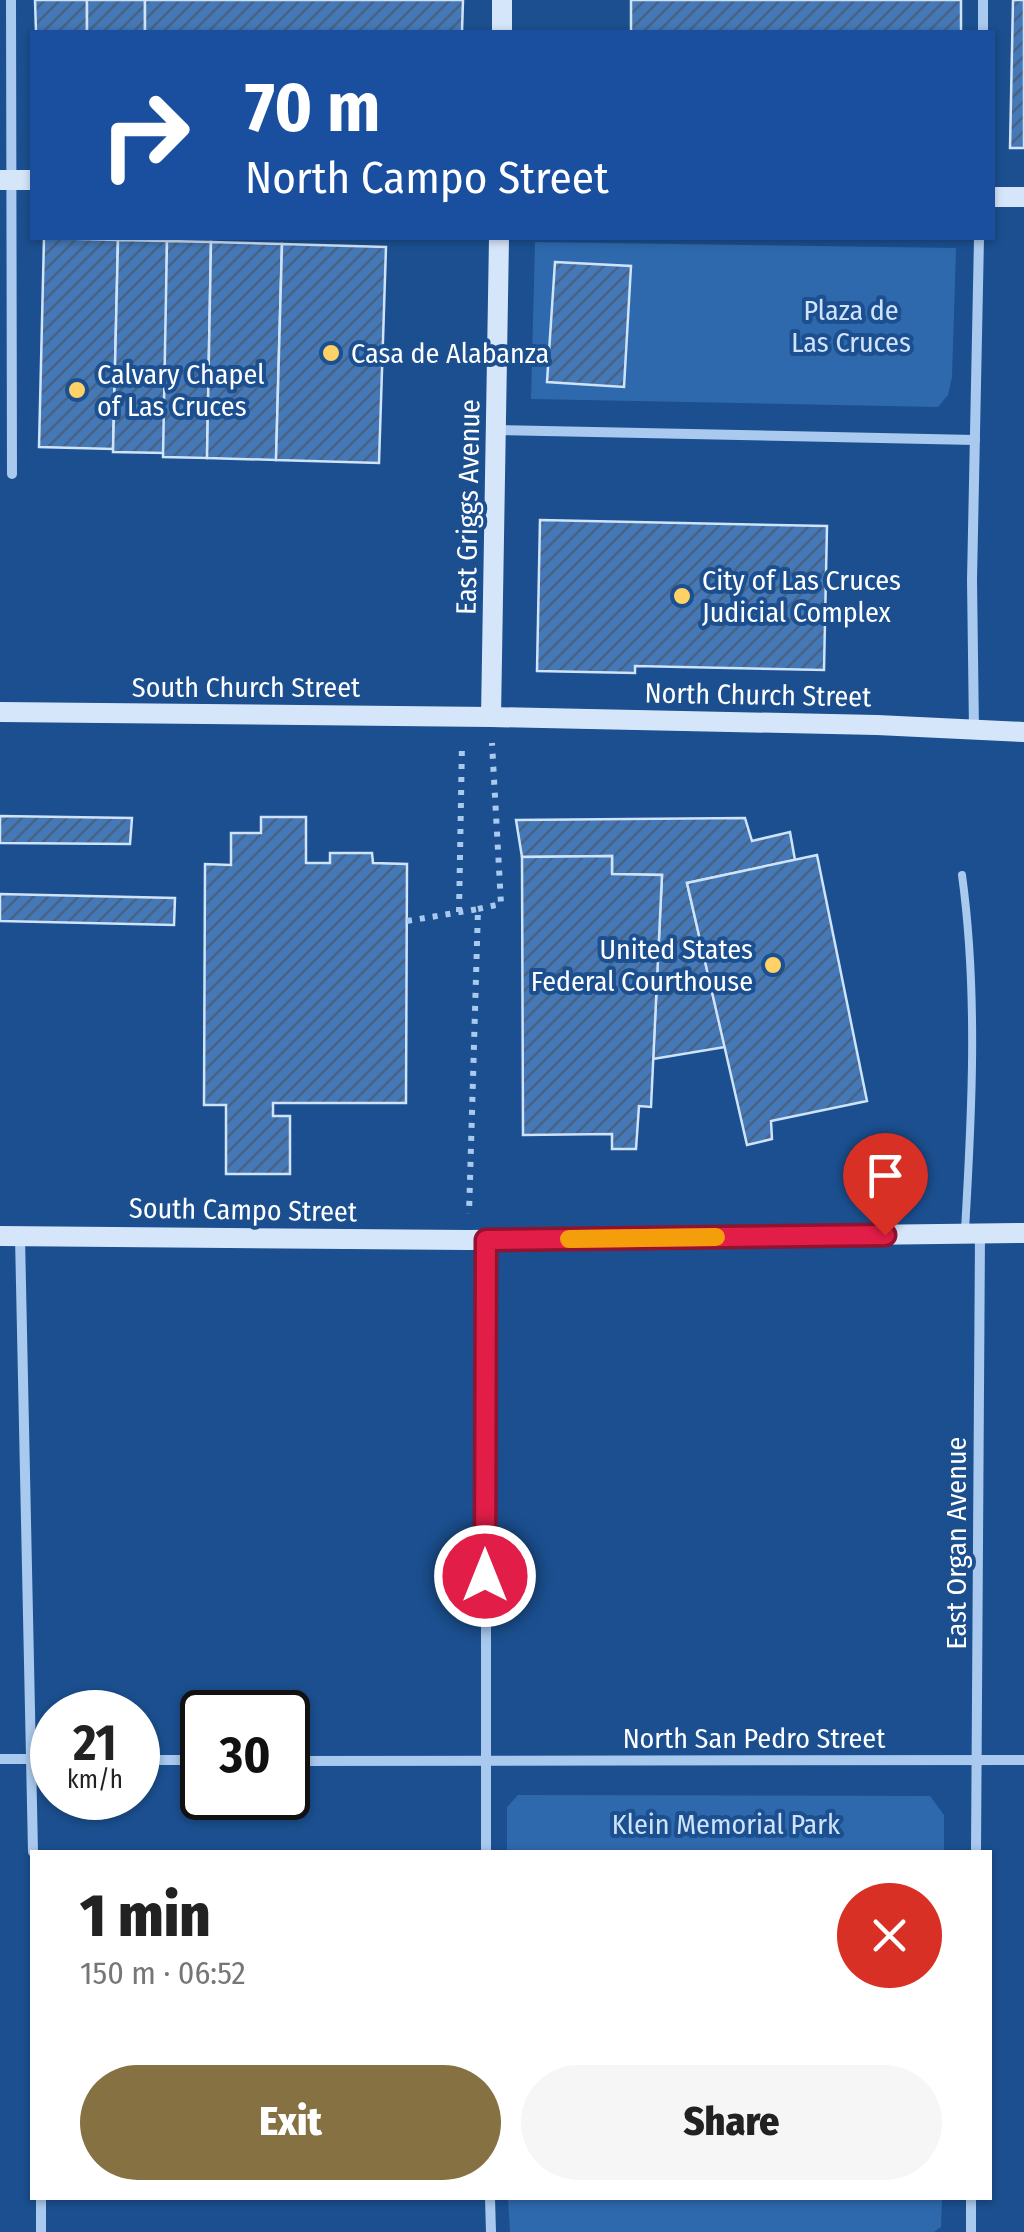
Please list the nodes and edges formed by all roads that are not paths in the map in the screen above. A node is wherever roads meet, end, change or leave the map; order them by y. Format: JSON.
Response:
{"nodes":[{"id":1,"x":11,"y":0,"type":"edge"},
{"id":2,"x":502,"y":0,"type":"edge"},
{"id":3,"x":984,"y":0,"type":"edge"},
{"id":4,"x":502,"y":30,"type":"edge"},
{"id":5,"x":983,"y":30,"type":"edge"},
{"id":6,"x":15,"y":180,"type":"edge"},
{"id":7,"x":995,"y":197,"type":"edge"},
{"id":8,"x":1024,"y":198,"type":"edge"},
{"id":9,"x":499,"y":240,"type":"edge"},
{"id":10,"x":979,"y":240,"type":"edge"},
{"id":11,"x":496,"y":430,"type":"junction"},
{"id":12,"x":975,"y":440,"type":"junction"},
{"id":13,"x":12,"y":474,"type":"dead end"},
{"id":14,"x":0,"y":712,"type":"edge"},
{"id":15,"x":492,"y":717,"type":"junction"},
{"id":16,"x":974,"y":732,"type":"junction"},
{"id":17,"x":1024,"y":732,"type":"edge"},
{"id":18,"x":962,"y":875,"type":"dead end"},
{"id":19,"x":1024,"y":1233,"type":"edge"},
{"id":20,"x":972,"y":1234,"type":"junction"},
{"id":21,"x":10,"y":1236,"type":"edge"},
{"id":22,"x":477,"y":1240,"type":"junction"},
{"id":23,"x":30,"y":1734,"type":"edge"},
{"id":24,"x":0,"y":1759,"type":"edge"},
{"id":25,"x":30,"y":1759,"type":"edge"},
{"id":26,"x":977,"y":1760,"type":"junction"},
{"id":27,"x":1024,"y":1760,"type":"edge"},
{"id":28,"x":310,"y":1761,"type":"edge"},
{"id":29,"x":485,"y":1762,"type":"junction"},
{"id":30,"x":32,"y":1820,"type":"edge"},
{"id":31,"x":33,"y":1850,"type":"edge"},
{"id":32,"x":486,"y":1850,"type":"edge"},
{"id":33,"x":976,"y":1850,"type":"edge"},
{"id":34,"x":41,"y":2200,"type":"edge"},
{"id":35,"x":490,"y":2200,"type":"edge"},
{"id":36,"x":971,"y":2200,"type":"edge"},
{"id":37,"x":42,"y":2232,"type":"edge"},
{"id":38,"x":491,"y":2232,"type":"edge"},
{"id":39,"x":971,"y":2232,"type":"edge"}],
"edges":[{"from":1,"to":6,"type":"street"},
{"from":2,"to":4,"type":"street"},
{"from":3,"to":5,"type":"street"},
{"from":6,"to":13,"type":"street"},
{"from":7,"to":8,"type":"street"},
{"from":9,"to":11,"type":"street","name":"East Griggs Avenue"},
{"from":10,"to":12,"type":"street"},
{"from":11,"to":12,"type":"street"},
{"from":11,"to":15,"type":"street","name":"East Griggs Avenue"},
{"from":12,"to":16,"type":"street"},
{"from":14,"to":15,"type":"street","name":"South Church Street"},
{"from":15,"to":16,"type":"street","name":"North Church Street"},
{"from":16,"to":17,"type":"street","name":"North Church Street"},
{"from":18,"to":20,"type":"lane"},
{"from":19,"to":20,"type":"street","name":"South Campo Street"},
{"from":20,"to":22,"type":"street","name":"South Campo Street"},
{"from":20,"to":26,"type":"street","name":"East Organ Avenue"},
{"from":21,"to":22,"type":"street","name":"South Campo Street"},
{"from":21,"to":23,"type":"street"},
{"from":22,"to":29,"type":"street"},
{"from":24,"to":25,"type":"street"},
{"from":26,"to":27,"type":"street","name":"North San Pedro Street"},
{"from":26,"to":29,"type":"street","name":"North San Pedro Street"},
{"from":26,"to":33,"type":"street","name":"East Organ Avenue"},
{"from":28,"to":29,"type":"street","name":"North San Pedro Street"},
{"from":29,"to":32,"type":"street"},
{"from":30,"to":31,"type":"street"},
{"from":34,"to":37,"type":"street"},
{"from":35,"to":38,"type":"street"},
{"from":36,"to":39,"type":"street"}]}
